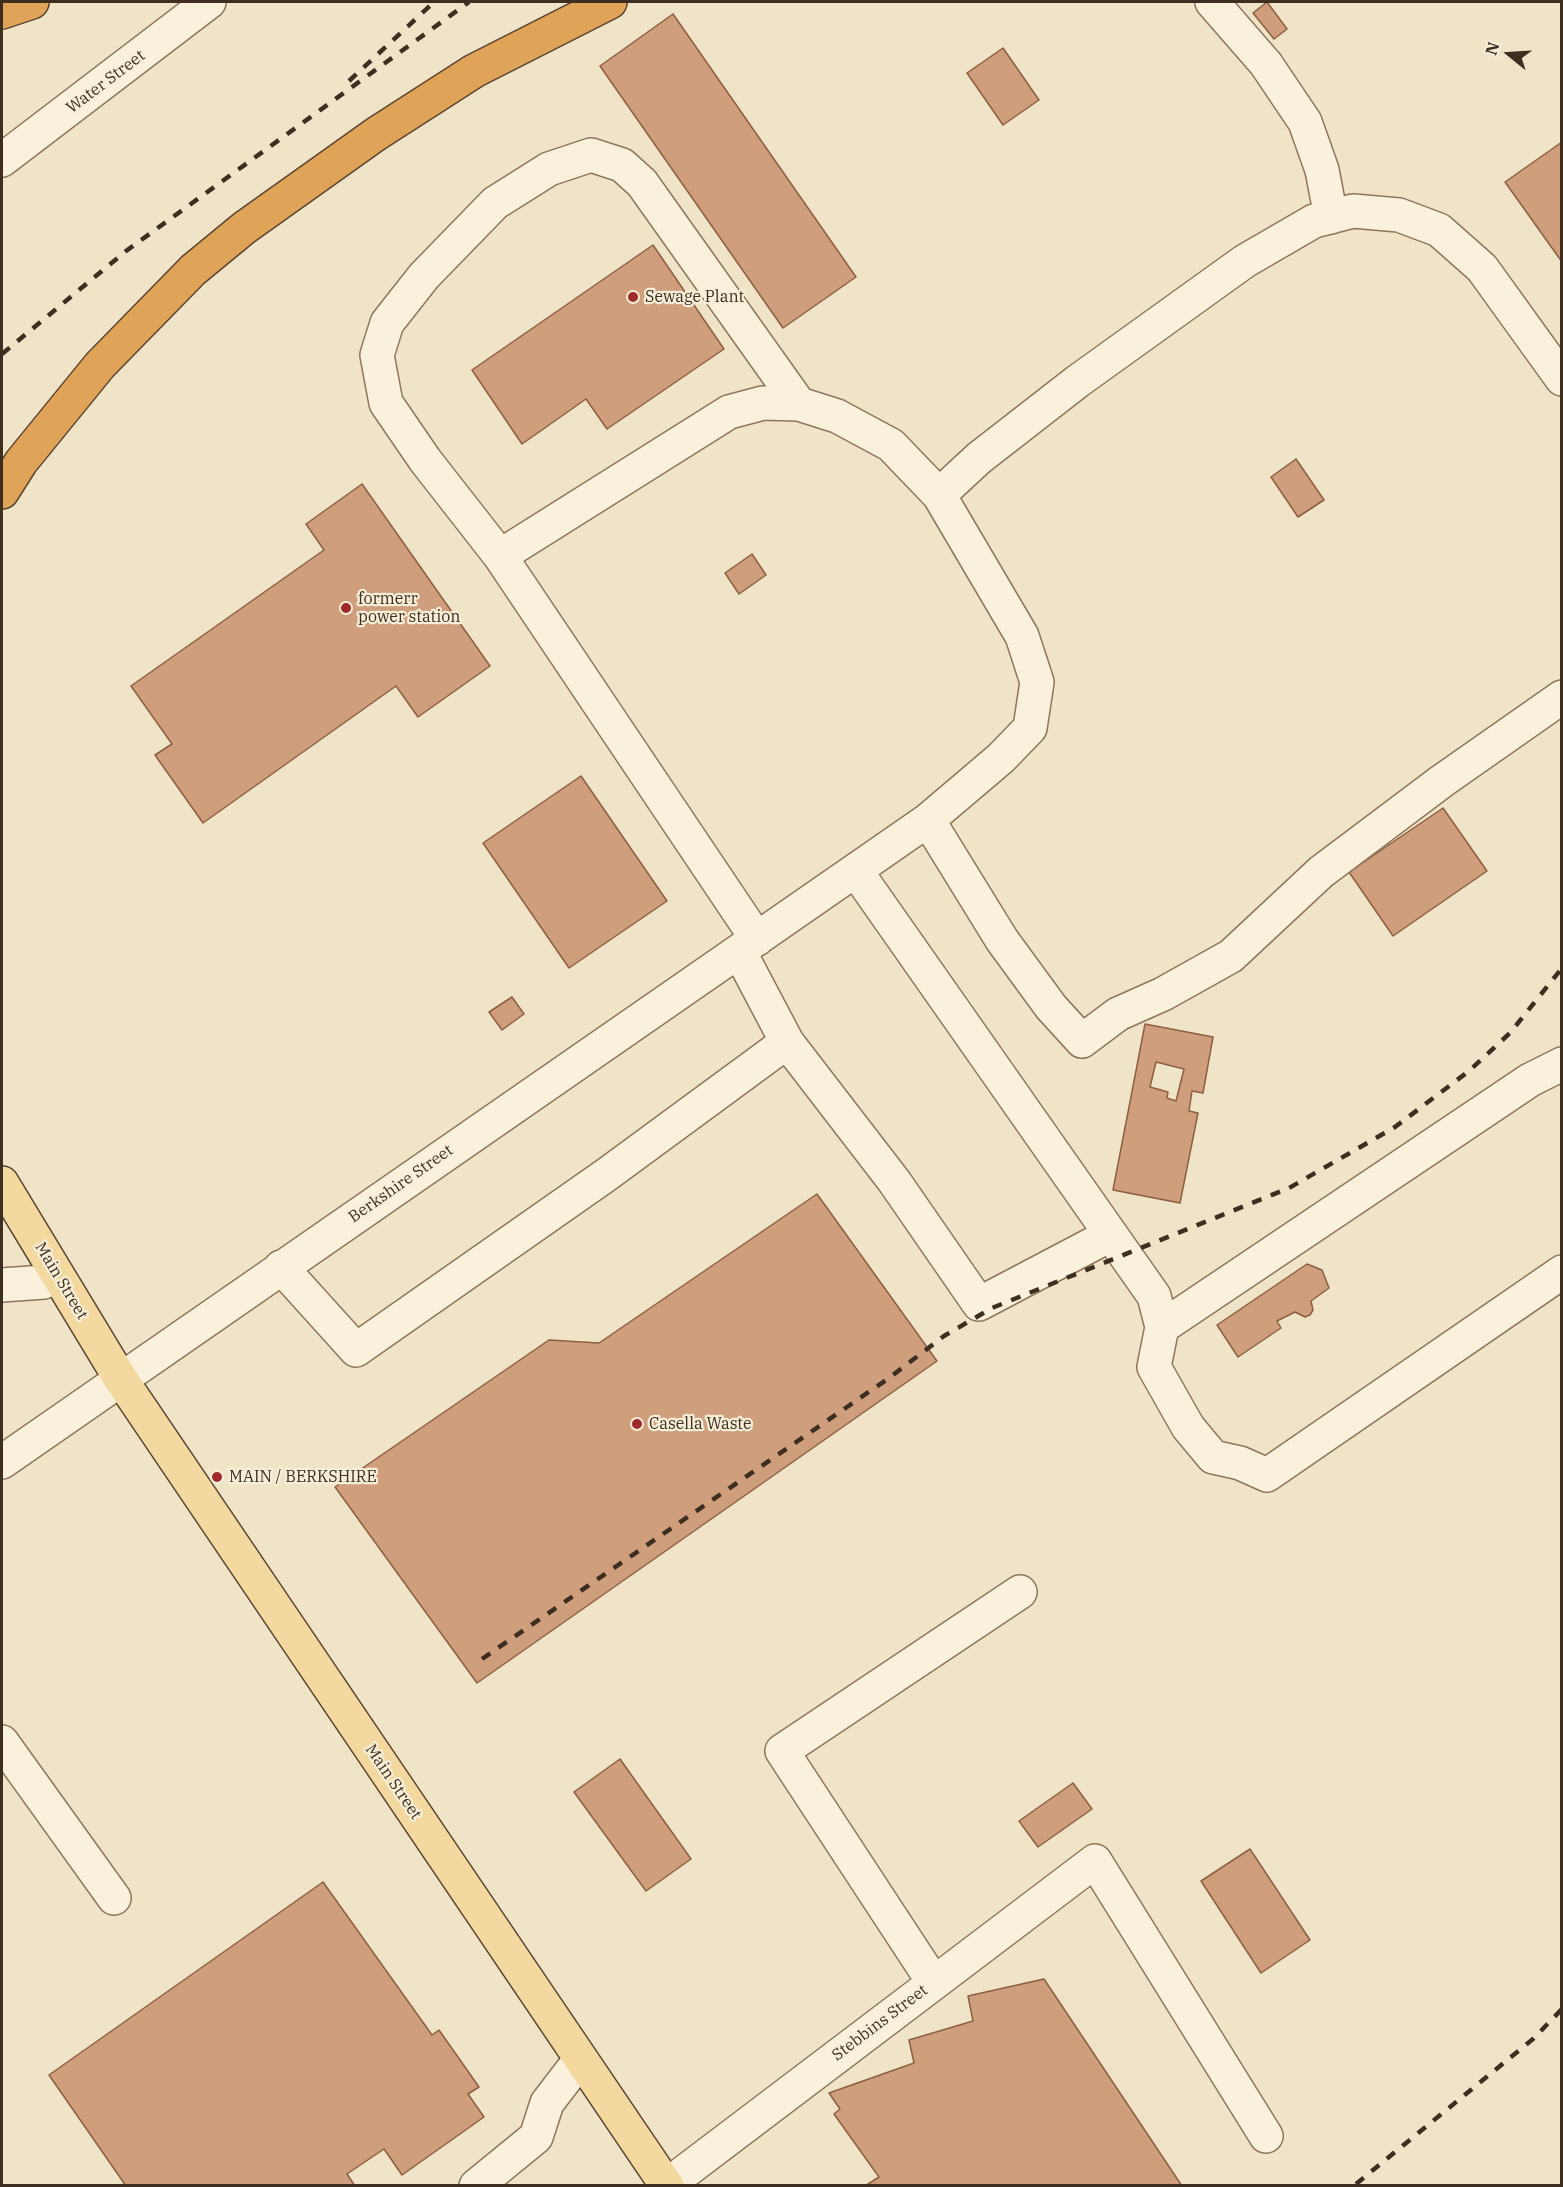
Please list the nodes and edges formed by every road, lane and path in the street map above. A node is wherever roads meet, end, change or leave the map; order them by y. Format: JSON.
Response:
{"nodes":[{"id":1,"x":32,"y":2,"type":"edge"},
{"id":2,"x":209,"y":2,"type":"edge"},
{"id":3,"x":610,"y":2,"type":"edge"},
{"id":4,"x":1212,"y":2,"type":"edge"},
{"id":5,"x":2,"y":12,"type":"edge"},
{"id":6,"x":2,"y":160,"type":"edge"},
{"id":7,"x":1330,"y":217,"type":"junction"},
{"id":8,"x":1562,"y":379,"type":"edge"},
{"id":9,"x":799,"y":404,"type":"junction"},
{"id":10,"x":2,"y":492,"type":"edge"},
{"id":11,"x":939,"y":495,"type":"junction"},
{"id":12,"x":500,"y":556,"type":"junction"},
{"id":13,"x":1562,"y":697,"type":"edge"},
{"id":14,"x":928,"y":820,"type":"junction"},
{"id":15,"x":856,"y":870,"type":"junction"},
{"id":16,"x":748,"y":945,"type":"junction"},
{"id":17,"x":787,"y":1042,"type":"junction"},
{"id":18,"x":1562,"y":1064,"type":"edge"},
{"id":19,"x":2,"y":1183,"type":"edge"},
{"id":20,"x":2,"y":1229,"type":"edge"},
{"id":21,"x":1110,"y":1235,"type":"junction"},
{"id":22,"x":281,"y":1267,"type":"junction"},
{"id":23,"x":1562,"y":1272,"type":"edge"},
{"id":24,"x":44,"y":1282,"type":"junction"},
{"id":25,"x":2,"y":1285,"type":"edge"},
{"id":26,"x":1162,"y":1327,"type":"junction"},
{"id":27,"x":120,"y":1378,"type":"junction"},
{"id":28,"x":2,"y":1462,"type":"edge"},
{"id":29,"x":1020,"y":1592,"type":"dead end"},
{"id":30,"x":2,"y":1742,"type":"edge"},
{"id":31,"x":114,"y":1898,"type":"dead end"},
{"id":32,"x":934,"y":1983,"type":"junction"},
{"id":33,"x":580,"y":2060,"type":"junction"},
{"id":34,"x":1266,"y":2136,"type":"dead end"},
{"id":35,"x":666,"y":2185,"type":"edge"},
{"id":36,"x":476,"y":2186,"type":"edge"}],
"edges":[{"from":1,"to":5,"type":"highway"},
{"from":2,"to":6,"type":"street","name":"Water Street"},
{"from":3,"to":10,"type":"highway"},
{"from":4,"to":7,"type":"street"},
{"from":7,"to":8,"type":"street"},
{"from":7,"to":11,"type":"street"},
{"from":9,"to":11,"type":"street","name":"Berkshire Street"},
{"from":9,"to":12,"type":"street","name":"Berkshire Street"},
{"from":9,"to":12,"type":"street"},
{"from":11,"to":14,"type":"street","name":"Berkshire Street"},
{"from":12,"to":16,"type":"street"},
{"from":13,"to":14,"type":"street"},
{"from":14,"to":15,"type":"street","name":"Berkshire Street"},
{"from":15,"to":16,"type":"street","name":"Berkshire Street"},
{"from":15,"to":21,"type":"street"},
{"from":16,"to":17,"type":"street"},
{"from":16,"to":22,"type":"street","name":"Berkshire Street"},
{"from":17,"to":21,"type":"street"},
{"from":17,"to":22,"type":"street"},
{"from":18,"to":26,"type":"street"},
{"from":19,"to":27,"type":"main road","name":"Main Street"},
{"from":20,"to":24,"type":"main road","name":"Main Street"},
{"from":21,"to":26,"type":"street"},
{"from":22,"to":27,"type":"street","name":"Berkshire Street"},
{"from":23,"to":26,"type":"street"},
{"from":24,"to":25,"type":"street"},
{"from":24,"to":27,"type":"main road","name":"Main Street"},
{"from":27,"to":28,"type":"street","name":"Berkshire Street"},
{"from":27,"to":33,"type":"main road","name":"Main Street"},
{"from":29,"to":32,"type":"street"},
{"from":30,"to":31,"type":"street"},
{"from":32,"to":34,"type":"street","name":"Stebbins Street"},
{"from":32,"to":35,"type":"street","name":"Stebbins Street"},
{"from":33,"to":35,"type":"main road","name":"Main Street"},
{"from":33,"to":36,"type":"street"}]}
